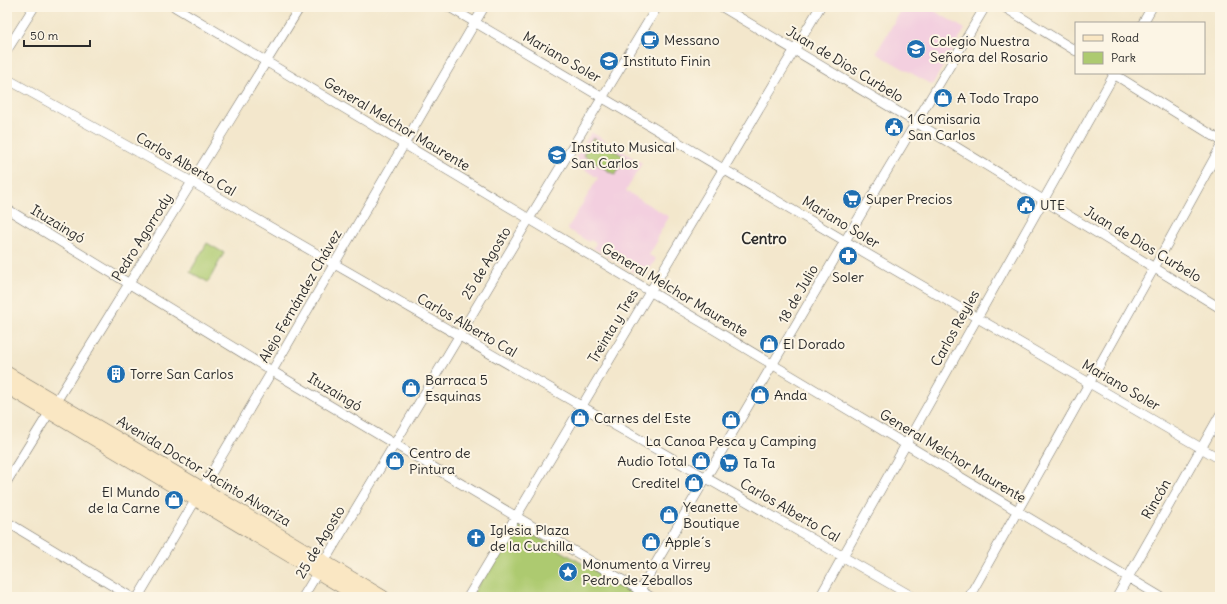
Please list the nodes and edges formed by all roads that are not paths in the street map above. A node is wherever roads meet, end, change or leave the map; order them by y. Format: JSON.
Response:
{"nodes":[{"id":1,"x":34,"y":7,"type":"edge"},
{"id":2,"x":175,"y":7,"type":"edge"},
{"id":3,"x":300,"y":7,"type":"edge"},
{"id":4,"x":449,"y":7,"type":"edge"},
{"id":5,"x":484,"y":7,"type":"edge"},
{"id":6,"x":656,"y":7,"type":"edge"},
{"id":7,"x":722,"y":7,"type":"edge"},
{"id":8,"x":820,"y":7,"type":"edge"},
{"id":9,"x":985,"y":7,"type":"edge"},
{"id":10,"x":1004,"y":7,"type":"edge"},
{"id":11,"x":1152,"y":7,"type":"edge"},
{"id":12,"x":475,"y":22,"type":"junction"},
{"id":13,"x":1144,"y":22,"type":"edge"},
{"id":14,"x":7,"y":50,"type":"edge"},
{"id":15,"x":794,"y":50,"type":"junction"},
{"id":16,"x":1075,"y":50,"type":"edge"},
{"id":17,"x":266,"y":62,"type":"junction"},
{"id":18,"x":1113,"y":74,"type":"edge"},
{"id":19,"x":1116,"y":74,"type":"edge"},
{"id":20,"x":7,"y":79,"type":"edge"},
{"id":21,"x":603,"y":97,"type":"junction"},
{"id":22,"x":917,"y":123,"type":"junction"},
{"id":23,"x":1220,"y":140,"type":"edge"},
{"id":24,"x":404,"y":145,"type":"junction"},
{"id":25,"x":1220,"y":148,"type":"edge"},
{"id":26,"x":724,"y":169,"type":"junction"},
{"id":27,"x":192,"y":182,"type":"junction"},
{"id":28,"x":1043,"y":200,"type":"junction"},
{"id":29,"x":7,"y":209,"type":"edge"},
{"id":30,"x":528,"y":219,"type":"junction"},
{"id":31,"x":845,"y":241,"type":"junction"},
{"id":32,"x":334,"y":264,"type":"junction"},
{"id":33,"x":1154,"y":268,"type":"junction"},
{"id":34,"x":129,"y":284,"type":"junction"},
{"id":35,"x":650,"y":292,"type":"junction"},
{"id":36,"x":1220,"y":308,"type":"edge"},
{"id":37,"x":977,"y":318,"type":"junction"},
{"id":38,"x":459,"y":336,"type":"junction"},
{"id":39,"x":772,"y":365,"type":"junction"},
{"id":40,"x":272,"y":371,"type":"junction"},
{"id":41,"x":7,"y":373,"type":"edge"},
{"id":42,"x":1089,"y":383,"type":"junction"},
{"id":43,"x":7,"y":387,"type":"edge"},
{"id":44,"x":581,"y":406,"type":"junction"},
{"id":45,"x":52,"y":407,"type":"junction"},
{"id":46,"x":1220,"y":415,"type":"edge"},
{"id":47,"x":395,"y":444,"type":"junction"},
{"id":48,"x":906,"y":444,"type":"junction"},
{"id":49,"x":1202,"y":448,"type":"junction"},
{"id":50,"x":1220,"y":459,"type":"edge"},
{"id":51,"x":706,"y":478,"type":"junction"},
{"id":52,"x":7,"y":481,"type":"edge"},
{"id":53,"x":200,"y":494,"type":"junction"},
{"id":54,"x":1017,"y":511,"type":"junction"},
{"id":55,"x":515,"y":517,"type":"junction"},
{"id":56,"x":7,"y":522,"type":"edge"},
{"id":57,"x":842,"y":556,"type":"junction"},
{"id":58,"x":322,"y":567,"type":"junction"},
{"id":59,"x":1128,"y":577,"type":"junction"},
{"id":60,"x":638,"y":594,"type":"edge"},
{"id":61,"x":131,"y":597,"type":"edge"},
{"id":62,"x":138,"y":597,"type":"edge"},
{"id":63,"x":304,"y":597,"type":"edge"},
{"id":64,"x":359,"y":597,"type":"edge"},
{"id":65,"x":383,"y":597,"type":"edge"},
{"id":66,"x":468,"y":597,"type":"edge"},
{"id":67,"x":650,"y":597,"type":"edge"},
{"id":68,"x":820,"y":597,"type":"edge"},
{"id":69,"x":913,"y":597,"type":"edge"},
{"id":70,"x":968,"y":597,"type":"edge"},
{"id":71,"x":1117,"y":597,"type":"edge"},
{"id":72,"x":1161,"y":597,"type":"edge"}],
"edges":[{"from":1,"to":14,"type":"street"},
{"from":2,"to":17,"type":"street","name":"General Melchor Maurente"},
{"from":3,"to":17,"type":"street","name":"Pedro Agorrody"},
{"from":4,"to":12,"type":"street","name":"Mariano Soler"},
{"from":5,"to":12,"type":"street","name":"Alejo Fernández Chávez"},
{"from":6,"to":21,"type":"street","name":"25 de Agosto"},
{"from":7,"to":15,"type":"street","name":"Juan de Dios Curbelo"},
{"from":8,"to":15,"type":"street","name":"Treinta y Tres"},
{"from":9,"to":22,"type":"street","name":"18 de Julio"},
{"from":10,"to":16,"type":"street"},
{"from":11,"to":13,"type":"street"},
{"from":12,"to":21,"type":"street","name":"Mariano Soler"},
{"from":12,"to":24,"type":"street","name":"Alejo Fernández Chávez"},
{"from":15,"to":22,"type":"street","name":"Juan de Dios Curbelo"},
{"from":15,"to":26,"type":"street","name":"Treinta y Tres"},
{"from":17,"to":24,"type":"street","name":"General Melchor Maurente"},
{"from":17,"to":27,"type":"street","name":"Pedro Agorrody"},
{"from":18,"to":28,"type":"street","name":"Carlos Reyles"},
{"from":19,"to":23,"type":"street"},
{"from":20,"to":27,"type":"street","name":"Carlos Alberto Cal"},
{"from":21,"to":26,"type":"street","name":"Mariano Soler"},
{"from":21,"to":30,"type":"street","name":"25 de Agosto"},
{"from":22,"to":28,"type":"street","name":"Juan de Dios Curbelo"},
{"from":22,"to":31,"type":"street","name":"18 de Julio"},
{"from":24,"to":30,"type":"street","name":"General Melchor Maurente"},
{"from":24,"to":32,"type":"street","name":"Alejo Fernández Chávez"},
{"from":25,"to":33,"type":"street"},
{"from":26,"to":31,"type":"street","name":"Mariano Soler"},
{"from":26,"to":35,"type":"street","name":"Treinta y Tres"},
{"from":27,"to":32,"type":"street","name":"Carlos Alberto Cal"},
{"from":27,"to":34,"type":"street","name":"Pedro Agorrody"},
{"from":28,"to":33,"type":"street","name":"Juan de Dios Curbelo"},
{"from":28,"to":37,"type":"street","name":"Carlos Reyles"},
{"from":29,"to":34,"type":"street","name":"Ituzaingó"},
{"from":30,"to":35,"type":"street","name":"General Melchor Maurente"},
{"from":30,"to":38,"type":"street","name":"25 de Agosto"},
{"from":31,"to":37,"type":"street","name":"Mariano Soler"},
{"from":31,"to":39,"type":"street","name":"18 de Julio"},
{"from":32,"to":38,"type":"street","name":"Carlos Alberto Cal"},
{"from":32,"to":40,"type":"street","name":"Alejo Fernández Chávez"},
{"from":33,"to":36,"type":"street","name":"Juan de Dios Curbelo"},
{"from":33,"to":42,"type":"street"},
{"from":34,"to":40,"type":"street","name":"Ituzaingó"},
{"from":34,"to":45,"type":"street","name":"Pedro Agorrody"},
{"from":35,"to":39,"type":"street","name":"General Melchor Maurente"},
{"from":35,"to":44,"type":"street","name":"Treinta y Tres"},
{"from":37,"to":42,"type":"street","name":"Mariano Soler"},
{"from":37,"to":48,"type":"street","name":"Carlos Reyles"},
{"from":38,"to":44,"type":"street","name":"Carlos Alberto Cal"},
{"from":38,"to":47,"type":"street","name":"25 de Agosto"},
{"from":39,"to":48,"type":"street","name":"General Melchor Maurente"},
{"from":39,"to":51,"type":"street","name":"18 de Julio"},
{"from":40,"to":47,"type":"street","name":"Ituzaingó"},
{"from":40,"to":53,"type":"street","name":"Alejo Fernández Chávez"},
{"from":41,"to":45,"type":"main road","name":"Avenida Doctor Jacinto Alvariza"},
{"from":42,"to":49,"type":"street","name":"Mariano Soler"},
{"from":42,"to":54,"type":"street"},
{"from":43,"to":45,"type":"main road","name":"Avenida Doctor Jacinto Alvariza"},
{"from":44,"to":51,"type":"street","name":"Carlos Alberto Cal"},
{"from":44,"to":55,"type":"street","name":"Treinta y Tres"},
{"from":45,"to":52,"type":"street","name":"Pedro Agorrody"},
{"from":45,"to":53,"type":"main road","name":"Avenida Doctor Jacinto Alvariza"},
{"from":46,"to":49,"type":"street","name":"Rincón"},
{"from":47,"to":55,"type":"street","name":"Ituzaingó"},
{"from":47,"to":58,"type":"street","name":"25 de Agosto"},
{"from":48,"to":54,"type":"street","name":"General Melchor Maurente"},
{"from":48,"to":57,"type":"street","name":"Carlos Reyles"},
{"from":49,"to":50,"type":"street","name":"Mariano Soler"},
{"from":49,"to":59,"type":"street","name":"Rincón"},
{"from":51,"to":57,"type":"street","name":"Carlos Alberto Cal"},
{"from":51,"to":60,"type":"street","name":"18 de Julio"},
{"from":53,"to":58,"type":"main road","name":"Avenida Doctor Jacinto Alvariza"},
{"from":53,"to":62,"type":"street","name":"Alejo Fernández Chávez"},
{"from":54,"to":59,"type":"street","name":"General Melchor Maurente"},
{"from":54,"to":70,"type":"street"},
{"from":55,"to":60,"type":"street","name":"Ituzaingó"},
{"from":55,"to":66,"type":"street","name":"Treinta y Tres"},
{"from":56,"to":61,"type":"street"},
{"from":57,"to":68,"type":"street","name":"Carlos Reyles"},
{"from":57,"to":69,"type":"street","name":"Carlos Alberto Cal"},
{"from":58,"to":63,"type":"street","name":"25 de Agosto"},
{"from":58,"to":64,"type":"main road","name":"Avenida Doctor Jacinto Alvariza"},
{"from":58,"to":65,"type":"main road","name":"Avenida Doctor Jacinto Alvariza"},
{"from":59,"to":71,"type":"street","name":"Rincón"},
{"from":59,"to":72,"type":"street","name":"General Melchor Maurente"},
{"from":60,"to":67,"type":"street","name":"Ituzaingó"}]}
